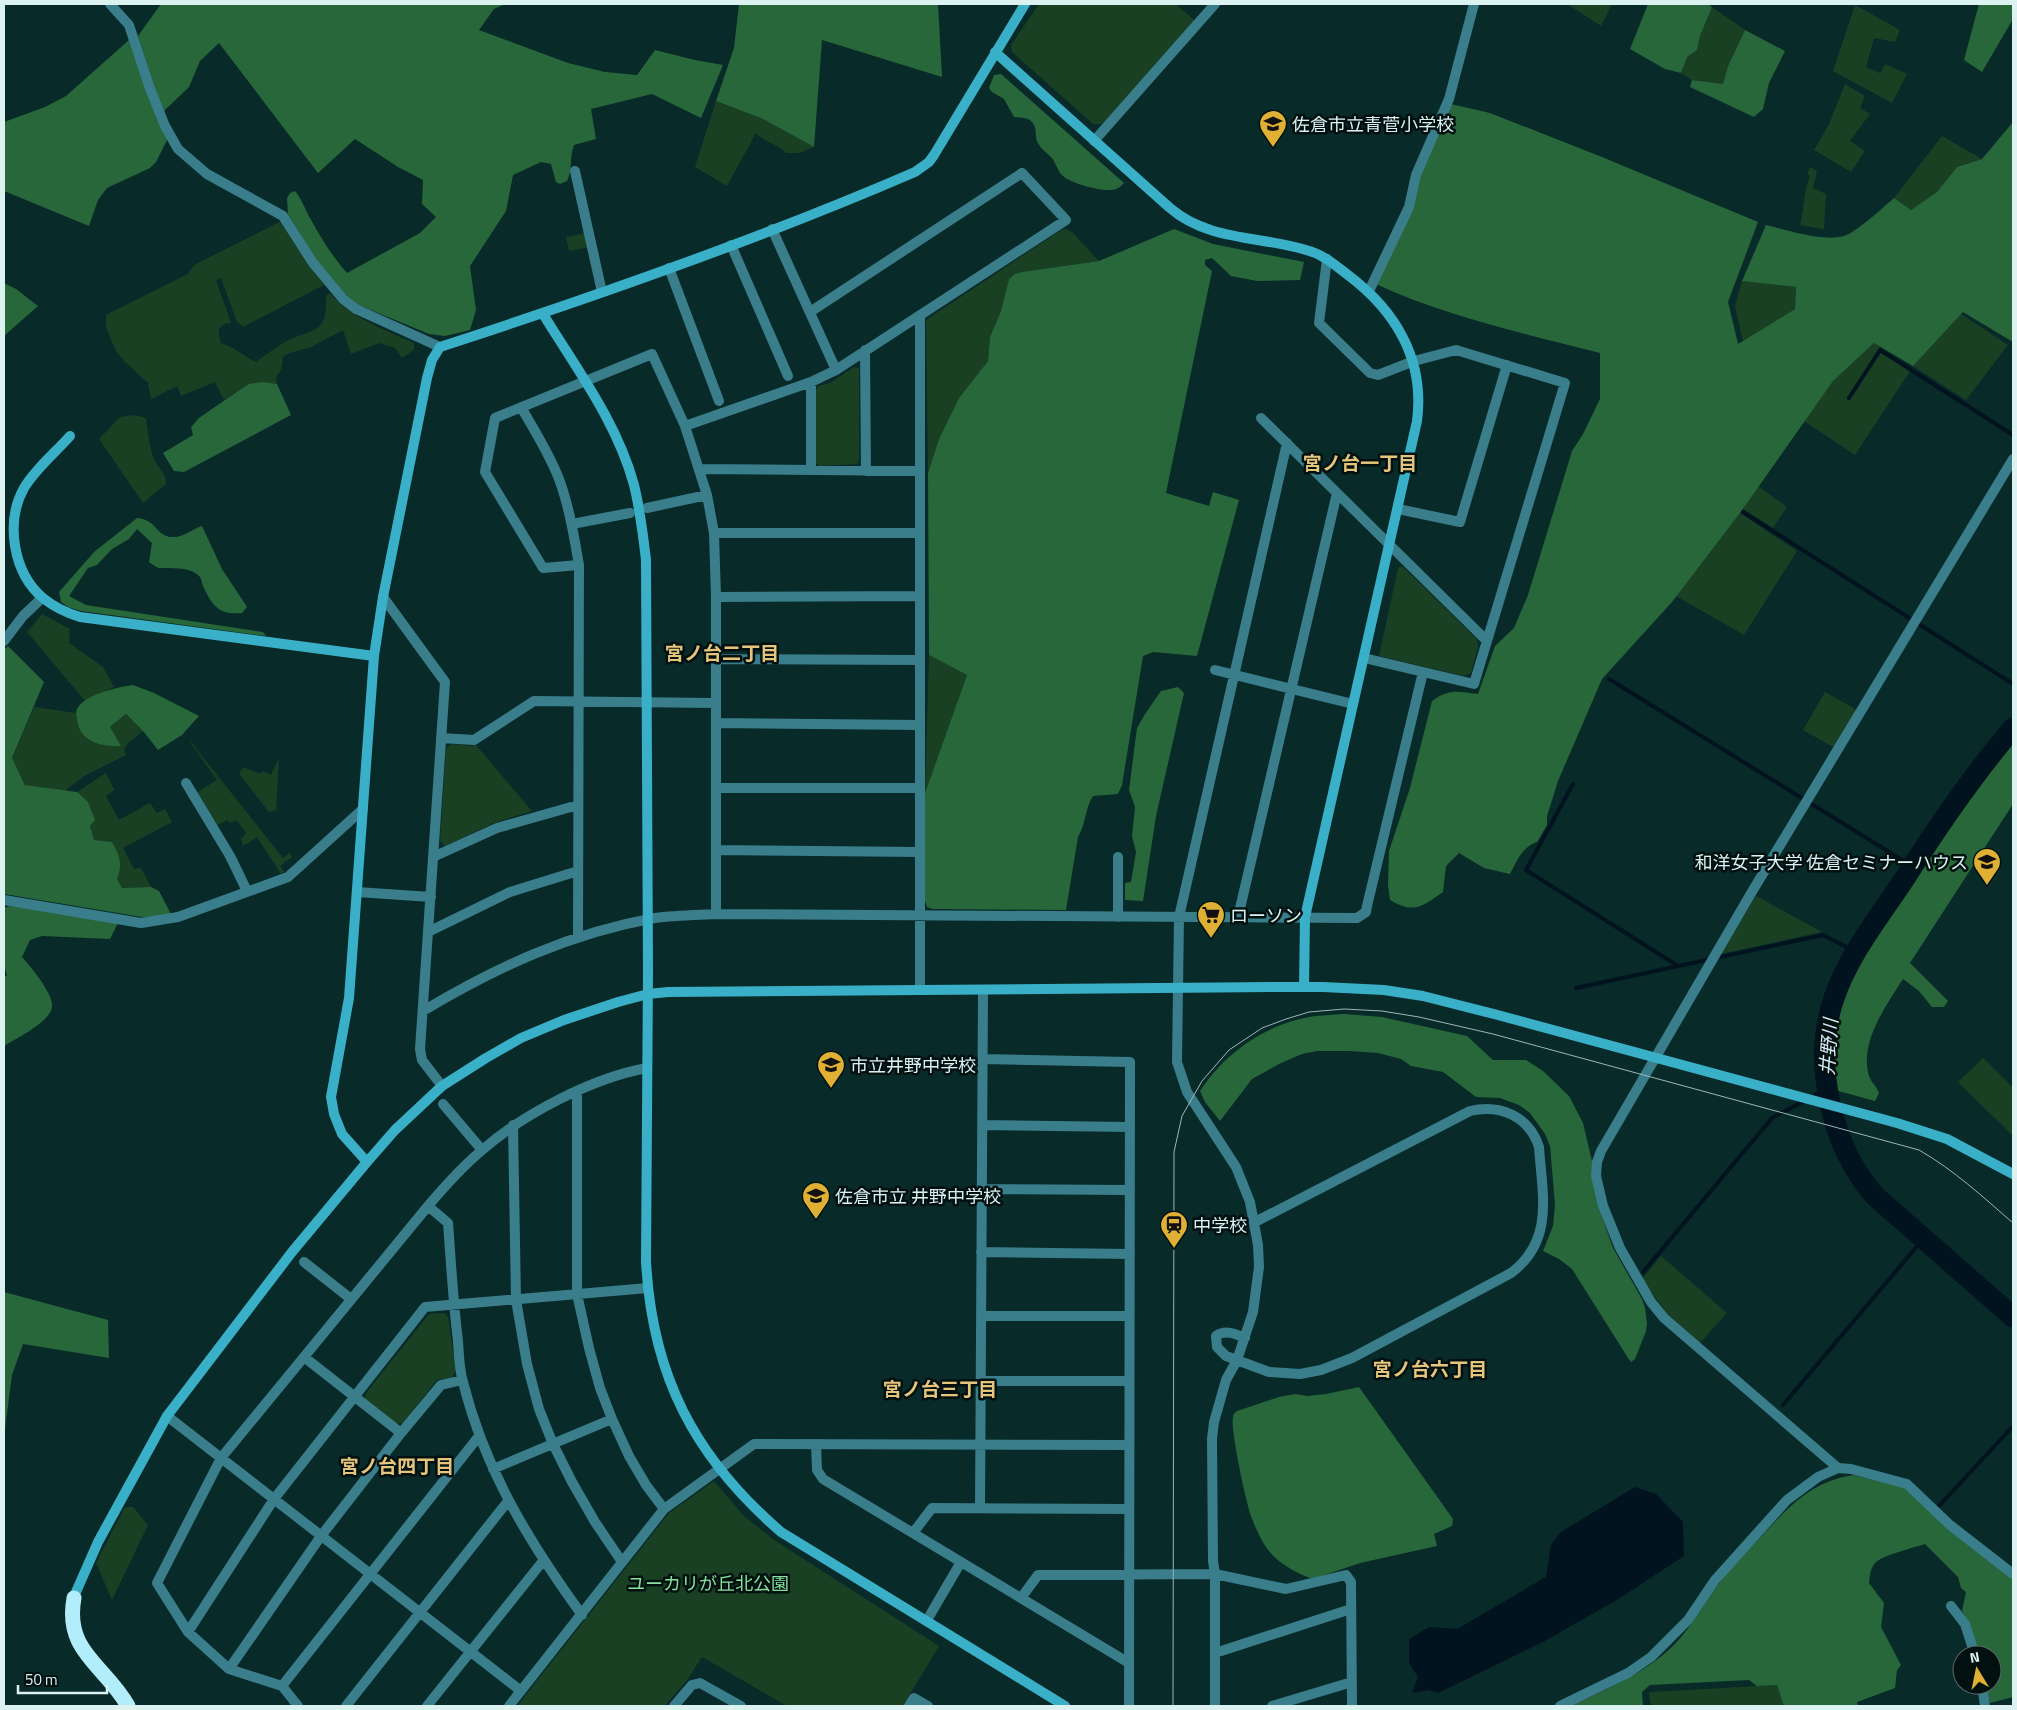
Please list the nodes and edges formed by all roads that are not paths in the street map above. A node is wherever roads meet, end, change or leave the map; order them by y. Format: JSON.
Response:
{"nodes":[{"id":1,"x":110,"y":4,"type":"edge"},
{"id":2,"x":1026,"y":4,"type":"edge"},
{"id":3,"x":1215,"y":4,"type":"edge"},
{"id":4,"x":1474,"y":4,"type":"edge"},
{"id":5,"x":994,"y":52,"type":"junction"},
{"id":6,"x":1094,"y":141,"type":"junction"},
{"id":7,"x":575,"y":171,"type":"dead end"},
{"id":8,"x":772,"y":229,"type":"junction"},
{"id":9,"x":731,"y":245,"type":"junction"},
{"id":10,"x":1327,"y":259,"type":"junction"},
{"id":11,"x":669,"y":268,"type":"junction"},
{"id":12,"x":1369,"y":291,"type":"junction"},
{"id":13,"x":602,"y":292,"type":"junction"},
{"id":14,"x":810,"y":312,"type":"junction"},
{"id":15,"x":543,"y":314,"type":"junction"},
{"id":16,"x":920,"y":316,"type":"junction"},
{"id":17,"x":440,"y":346,"type":"junction"},
{"id":18,"x":865,"y":350,"type":"junction"},
{"id":19,"x":1414,"y":361,"type":"junction"},
{"id":20,"x":1507,"y":365,"type":"junction"},
{"id":21,"x":836,"y":370,"type":"junction"},
{"id":22,"x":788,"y":376,"type":"dead end"},
{"id":23,"x":584,"y":381,"type":"junction"},
{"id":24,"x":811,"y":382,"type":"junction"},
{"id":25,"x":719,"y":401,"type":"dead end"},
{"id":26,"x":520,"y":407,"type":"junction"},
{"id":27,"x":1261,"y":418,"type":"dead end"},
{"id":28,"x":685,"y":426,"type":"junction"},
{"id":29,"x":70,"y":436,"type":"dead end"},
{"id":30,"x":1287,"y":443,"type":"junction"},
{"id":31,"x":2013,"y":459,"type":"edge"},
{"id":32,"x":700,"y":469,"type":"junction"},
{"id":33,"x":811,"y":470,"type":"junction"},
{"id":34,"x":866,"y":470,"type":"junction"},
{"id":35,"x":920,"y":471,"type":"junction"},
{"id":36,"x":1337,"y":493,"type":"junction"},
{"id":37,"x":707,"y":495,"type":"junction"},
{"id":38,"x":647,"y":508,"type":"dead end"},
{"id":39,"x":1398,"y":509,"type":"junction"},
{"id":40,"x":630,"y":513,"type":"dead end"},
{"id":41,"x":572,"y":524,"type":"junction"},
{"id":42,"x":714,"y":533,"type":"junction"},
{"id":43,"x":920,"y":533,"type":"junction"},
{"id":44,"x":1390,"y":545,"type":"junction"},
{"id":45,"x":579,"y":565,"type":"junction"},
{"id":46,"x":920,"y":596,"type":"junction"},
{"id":47,"x":383,"y":597,"type":"junction"},
{"id":48,"x":716,"y":597,"type":"junction"},
{"id":49,"x":42,"y":598,"type":"junction"},
{"id":50,"x":4,"y":640,"type":"edge"},
{"id":51,"x":1487,"y":641,"type":"junction"},
{"id":52,"x":374,"y":656,"type":"junction"},
{"id":53,"x":1364,"y":658,"type":"junction"},
{"id":54,"x":716,"y":659,"type":"junction"},
{"id":55,"x":920,"y":660,"type":"junction"},
{"id":56,"x":1216,"y":670,"type":"dead end"},
{"id":57,"x":1424,"y":672,"type":"junction"},
{"id":58,"x":1234,"y":675,"type":"junction"},
{"id":59,"x":1291,"y":689,"type":"junction"},
{"id":60,"x":578,"y":701,"type":"junction"},
{"id":61,"x":646,"y":703,"type":"junction"},
{"id":62,"x":716,"y":703,"type":"junction"},
{"id":63,"x":1353,"y":704,"type":"junction"},
{"id":64,"x":716,"y":723,"type":"junction"},
{"id":65,"x":920,"y":725,"type":"junction"},
{"id":66,"x":440,"y":738,"type":"junction"},
{"id":67,"x":186,"y":783,"type":"dead end"},
{"id":68,"x":716,"y":788,"type":"junction"},
{"id":69,"x":920,"y":788,"type":"junction"},
{"id":70,"x":578,"y":805,"type":"junction"},
{"id":71,"x":363,"y":808,"type":"junction"},
{"id":72,"x":717,"y":850,"type":"junction"},
{"id":73,"x":920,"y":852,"type":"junction"},
{"id":74,"x":433,"y":857,"type":"junction"},
{"id":75,"x":1118,"y":857,"type":"dead end"},
{"id":76,"x":578,"y":871,"type":"junction"},
{"id":77,"x":247,"y":891,"type":"junction"},
{"id":78,"x":357,"y":892,"type":"junction"},
{"id":79,"x":431,"y":897,"type":"junction"},
{"id":80,"x":4,"y":900,"type":"edge"},
{"id":81,"x":716,"y":914,"type":"junction"},
{"id":82,"x":920,"y":916,"type":"junction"},
{"id":83,"x":1118,"y":917,"type":"junction"},
{"id":84,"x":1179,"y":917,"type":"junction"},
{"id":85,"x":1238,"y":917,"type":"junction"},
{"id":86,"x":1305,"y":917,"type":"junction"},
{"id":87,"x":647,"y":920,"type":"junction"},
{"id":88,"x":428,"y":932,"type":"junction"},
{"id":89,"x":578,"y":936,"type":"junction"},
{"id":90,"x":1304,"y":987,"type":"junction"},
{"id":91,"x":1179,"y":989,"type":"junction"},
{"id":92,"x":920,"y":990,"type":"junction"},
{"id":93,"x":983,"y":990,"type":"junction"},
{"id":94,"x":648,"y":994,"type":"junction"},
{"id":95,"x":423,"y":1011,"type":"junction"},
{"id":96,"x":983,"y":1059,"type":"junction"},
{"id":97,"x":647,"y":1068,"type":"junction"},
{"id":98,"x":442,"y":1086,"type":"junction"},
{"id":99,"x":577,"y":1091,"type":"junction"},
{"id":100,"x":443,"y":1104,"type":"dead end"},
{"id":101,"x":513,"y":1125,"type":"junction"},
{"id":102,"x":982,"y":1125,"type":"junction"},
{"id":103,"x":1130,"y":1126,"type":"junction"},
{"id":104,"x":482,"y":1150,"type":"junction"},
{"id":105,"x":366,"y":1162,"type":"junction"},
{"id":106,"x":2013,"y":1174,"type":"edge"},
{"id":107,"x":982,"y":1189,"type":"junction"},
{"id":108,"x":1130,"y":1190,"type":"junction"},
{"id":109,"x":428,"y":1206,"type":"junction"},
{"id":110,"x":1255,"y":1222,"type":"junction"},
{"id":111,"x":981,"y":1252,"type":"junction"},
{"id":112,"x":1130,"y":1254,"type":"junction"},
{"id":113,"x":304,"y":1262,"type":"dead end"},
{"id":114,"x":648,"y":1288,"type":"junction"},
{"id":115,"x":578,"y":1294,"type":"junction"},
{"id":116,"x":352,"y":1299,"type":"junction"},
{"id":117,"x":516,"y":1300,"type":"junction"},
{"id":118,"x":454,"y":1305,"type":"junction"},
{"id":119,"x":981,"y":1316,"type":"junction"},
{"id":120,"x":1129,"y":1316,"type":"junction"},
{"id":121,"x":1245,"y":1338,"type":"junction"},
{"id":122,"x":304,"y":1357,"type":"junction"},
{"id":123,"x":1237,"y":1360,"type":"junction"},
{"id":124,"x":462,"y":1380,"type":"junction"},
{"id":125,"x":980,"y":1381,"type":"junction"},
{"id":126,"x":1129,"y":1381,"type":"junction"},
{"id":127,"x":356,"y":1397,"type":"junction"},
{"id":128,"x":167,"y":1416,"type":"junction"},
{"id":129,"x":612,"y":1420,"type":"junction"},
{"id":130,"x":401,"y":1433,"type":"junction"},
{"id":131,"x":479,"y":1436,"type":"junction"},
{"id":132,"x":553,"y":1444,"type":"junction"},
{"id":133,"x":816,"y":1444,"type":"junction"},
{"id":134,"x":980,"y":1445,"type":"junction"},
{"id":135,"x":1129,"y":1445,"type":"junction"},
{"id":136,"x":221,"y":1458,"type":"junction"},
{"id":137,"x":719,"y":1468,"type":"junction"},
{"id":138,"x":1838,"y":1468,"type":"junction"},
{"id":139,"x":493,"y":1469,"type":"junction"},
{"id":140,"x":274,"y":1499,"type":"junction"},
{"id":141,"x":508,"y":1501,"type":"junction"},
{"id":142,"x":980,"y":1508,"type":"junction"},
{"id":143,"x":664,"y":1509,"type":"junction"},
{"id":144,"x":1129,"y":1509,"type":"junction"},
{"id":145,"x":913,"y":1533,"type":"junction"},
{"id":146,"x":321,"y":1536,"type":"junction"},
{"id":147,"x":543,"y":1561,"type":"junction"},
{"id":148,"x":622,"y":1562,"type":"junction"},
{"id":149,"x":961,"y":1562,"type":"junction"},
{"id":150,"x":370,"y":1574,"type":"junction"},
{"id":151,"x":1129,"y":1574,"type":"junction"},
{"id":152,"x":1215,"y":1574,"type":"junction"},
{"id":153,"x":2013,"y":1574,"type":"edge"},
{"id":154,"x":74,"y":1598,"type":"joint"},
{"id":155,"x":1021,"y":1598,"type":"junction"},
{"id":156,"x":1951,"y":1606,"type":"dead end"},
{"id":157,"x":1351,"y":1609,"type":"junction"},
{"id":158,"x":420,"y":1612,"type":"junction"},
{"id":159,"x":582,"y":1614,"type":"junction"},
{"id":160,"x":930,"y":1615,"type":"dead end"},
{"id":161,"x":188,"y":1632,"type":"junction"},
{"id":162,"x":1972,"y":1645,"type":"edge"},
{"id":163,"x":470,"y":1652,"type":"junction"},
{"id":164,"x":1215,"y":1653,"type":"junction"},
{"id":165,"x":1129,"y":1663,"type":"junction"},
{"id":166,"x":229,"y":1669,"type":"junction"},
{"id":167,"x":1352,"y":1682,"type":"junction"},
{"id":168,"x":282,"y":1686,"type":"junction"},
{"id":169,"x":521,"y":1691,"type":"junction"},
{"id":170,"x":128,"y":1706,"type":"edge"},
{"id":171,"x":298,"y":1706,"type":"edge"},
{"id":172,"x":346,"y":1706,"type":"edge"},
{"id":173,"x":427,"y":1706,"type":"edge"},
{"id":174,"x":509,"y":1706,"type":"edge"},
{"id":175,"x":674,"y":1706,"type":"edge"},
{"id":176,"x":741,"y":1706,"type":"edge"},
{"id":177,"x":909,"y":1706,"type":"edge"},
{"id":178,"x":928,"y":1706,"type":"edge"},
{"id":179,"x":1065,"y":1706,"type":"edge"},
{"id":180,"x":1128,"y":1706,"type":"edge"},
{"id":181,"x":1215,"y":1706,"type":"edge"},
{"id":182,"x":1272,"y":1706,"type":"edge"},
{"id":183,"x":1352,"y":1706,"type":"edge"},
{"id":184,"x":1560,"y":1706,"type":"edge"}],
"edges":[{"from":1,"to":17,"type":"street"},
{"from":2,"to":5,"type":"street"},
{"from":3,"to":6,"type":"street"},
{"from":4,"to":12,"type":"street"},
{"from":5,"to":6,"type":"street"},
{"from":5,"to":8,"type":"street"},
{"from":6,"to":10,"type":"street"},
{"from":7,"to":13,"type":"street"},
{"from":8,"to":9,"type":"street"},
{"from":8,"to":14,"type":"street"},
{"from":9,"to":11,"type":"street"},
{"from":9,"to":22,"type":"street"},
{"from":10,"to":12,"type":"street"},
{"from":10,"to":19,"type":"street"},
{"from":11,"to":13,"type":"street"},
{"from":11,"to":25,"type":"street"},
{"from":12,"to":19,"type":"street"},
{"from":13,"to":15,"type":"street"},
{"from":14,"to":16,"type":"street"},
{"from":14,"to":21,"type":"street"},
{"from":15,"to":17,"type":"street"},
{"from":15,"to":23,"type":"street"},
{"from":16,"to":18,"type":"street"},
{"from":16,"to":35,"type":"street"},
{"from":17,"to":47,"type":"street"},
{"from":18,"to":21,"type":"street"},
{"from":18,"to":34,"type":"street"},
{"from":19,"to":20,"type":"street"},
{"from":19,"to":39,"type":"street"},
{"from":20,"to":39,"type":"street"},
{"from":20,"to":51,"type":"street"},
{"from":21,"to":24,"type":"street"},
{"from":23,"to":26,"type":"street"},
{"from":23,"to":28,"type":"street"},
{"from":23,"to":61,"type":"street"},
{"from":24,"to":28,"type":"street"},
{"from":24,"to":33,"type":"street"},
{"from":26,"to":41,"type":"street"},
{"from":26,"to":45,"type":"street"},
{"from":27,"to":30,"type":"street"},
{"from":28,"to":32,"type":"street"},
{"from":29,"to":49,"type":"street"},
{"from":30,"to":36,"type":"street"},
{"from":30,"to":58,"type":"street"},
{"from":31,"to":138,"type":"street"},
{"from":32,"to":33,"type":"street"},
{"from":32,"to":37,"type":"street"},
{"from":33,"to":34,"type":"street"},
{"from":34,"to":35,"type":"street"},
{"from":35,"to":43,"type":"street"},
{"from":36,"to":44,"type":"street"},
{"from":36,"to":59,"type":"street"},
{"from":37,"to":38,"type":"street"},
{"from":37,"to":42,"type":"street"},
{"from":39,"to":44,"type":"street"},
{"from":40,"to":41,"type":"street"},
{"from":41,"to":45,"type":"street"},
{"from":42,"to":43,"type":"street"},
{"from":42,"to":48,"type":"street"},
{"from":43,"to":46,"type":"street"},
{"from":44,"to":51,"type":"street"},
{"from":44,"to":53,"type":"street"},
{"from":45,"to":60,"type":"street"},
{"from":46,"to":48,"type":"street"},
{"from":46,"to":55,"type":"street"},
{"from":47,"to":52,"type":"street"},
{"from":47,"to":66,"type":"street"},
{"from":48,"to":54,"type":"street"},
{"from":49,"to":50,"type":"street"},
{"from":49,"to":52,"type":"street"},
{"from":51,"to":57,"type":"street"},
{"from":52,"to":71,"type":"street"},
{"from":53,"to":57,"type":"street"},
{"from":53,"to":63,"type":"street"},
{"from":54,"to":55,"type":"street"},
{"from":54,"to":62,"type":"street"},
{"from":55,"to":65,"type":"street"},
{"from":56,"to":58,"type":"street"},
{"from":57,"to":86,"type":"street"},
{"from":58,"to":59,"type":"street"},
{"from":58,"to":84,"type":"street"},
{"from":59,"to":63,"type":"street"},
{"from":59,"to":85,"type":"street"},
{"from":60,"to":61,"type":"street"},
{"from":60,"to":66,"type":"street"},
{"from":60,"to":70,"type":"street"},
{"from":61,"to":62,"type":"street"},
{"from":61,"to":87,"type":"street"},
{"from":62,"to":64,"type":"street"},
{"from":63,"to":86,"type":"street"},
{"from":64,"to":65,"type":"street"},
{"from":64,"to":68,"type":"street"},
{"from":65,"to":69,"type":"street"},
{"from":66,"to":74,"type":"street"},
{"from":67,"to":77,"type":"street"},
{"from":68,"to":69,"type":"street"},
{"from":68,"to":72,"type":"street"},
{"from":69,"to":73,"type":"street"},
{"from":70,"to":74,"type":"street"},
{"from":70,"to":76,"type":"street"},
{"from":71,"to":77,"type":"street"},
{"from":71,"to":78,"type":"street"},
{"from":72,"to":73,"type":"street"},
{"from":72,"to":81,"type":"street"},
{"from":73,"to":82,"type":"street"},
{"from":74,"to":79,"type":"street"},
{"from":75,"to":83,"type":"street"},
{"from":76,"to":88,"type":"street"},
{"from":76,"to":89,"type":"street"},
{"from":77,"to":80,"type":"street"},
{"from":78,"to":79,"type":"street"},
{"from":78,"to":105,"type":"street"},
{"from":79,"to":88,"type":"street"},
{"from":81,"to":82,"type":"street"},
{"from":81,"to":87,"type":"street"},
{"from":82,"to":83,"type":"street"},
{"from":82,"to":92,"type":"street"},
{"from":83,"to":84,"type":"street"},
{"from":84,"to":85,"type":"street"},
{"from":84,"to":91,"type":"street"},
{"from":85,"to":86,"type":"street"},
{"from":86,"to":90,"type":"street"},
{"from":87,"to":89,"type":"street"},
{"from":87,"to":94,"type":"street"},
{"from":88,"to":95,"type":"street"},
{"from":89,"to":95,"type":"street"},
{"from":90,"to":91,"type":"street"},
{"from":90,"to":106,"type":"street"},
{"from":91,"to":93,"type":"street"},
{"from":91,"to":110,"type":"street"},
{"from":92,"to":93,"type":"street"},
{"from":92,"to":94,"type":"street"},
{"from":93,"to":96,"type":"street"},
{"from":94,"to":97,"type":"street"},
{"from":94,"to":98,"type":"street"},
{"from":95,"to":98,"type":"street"},
{"from":96,"to":102,"type":"street"},
{"from":96,"to":103,"type":"street"},
{"from":97,"to":99,"type":"street"},
{"from":97,"to":114,"type":"street"},
{"from":98,"to":105,"type":"street"},
{"from":99,"to":101,"type":"street"},
{"from":99,"to":115,"type":"street"},
{"from":100,"to":104,"type":"street"},
{"from":101,"to":104,"type":"street"},
{"from":101,"to":117,"type":"street"},
{"from":102,"to":103,"type":"street"},
{"from":102,"to":107,"type":"street"},
{"from":103,"to":108,"type":"street"},
{"from":104,"to":109,"type":"street"},
{"from":105,"to":128,"type":"street"},
{"from":107,"to":108,"type":"street"},
{"from":107,"to":111,"type":"street"},
{"from":108,"to":112,"type":"street"},
{"from":109,"to":116,"type":"street"},
{"from":109,"to":118,"type":"street"},
{"from":110,"to":121,"type":"street"},
{"from":110,"to":123,"type":"street"},
{"from":111,"to":112,"type":"street"},
{"from":111,"to":119,"type":"street"},
{"from":112,"to":120,"type":"street"},
{"from":113,"to":116,"type":"street"},
{"from":114,"to":115,"type":"street"},
{"from":114,"to":137,"type":"street"},
{"from":115,"to":117,"type":"street"},
{"from":115,"to":129,"type":"street"},
{"from":116,"to":122,"type":"street"},
{"from":117,"to":118,"type":"street"},
{"from":117,"to":132,"type":"street"},
{"from":118,"to":124,"type":"street"},
{"from":118,"to":127,"type":"street"},
{"from":119,"to":120,"type":"street"},
{"from":119,"to":125,"type":"street"},
{"from":120,"to":126,"type":"street"},
{"from":121,"to":123,"type":"street"},
{"from":121,"to":123,"type":"street"},
{"from":122,"to":127,"type":"street"},
{"from":122,"to":136,"type":"street"},
{"from":123,"to":152,"type":"street"},
{"from":124,"to":130,"type":"street"},
{"from":124,"to":131,"type":"street"},
{"from":125,"to":126,"type":"street"},
{"from":125,"to":134,"type":"street"},
{"from":126,"to":135,"type":"street"},
{"from":127,"to":130,"type":"street"},
{"from":127,"to":140,"type":"street"},
{"from":128,"to":136,"type":"street"},
{"from":128,"to":154,"type":"street"},
{"from":129,"to":132,"type":"street"},
{"from":129,"to":143,"type":"street"},
{"from":130,"to":146,"type":"street"},
{"from":131,"to":139,"type":"street"},
{"from":131,"to":150,"type":"street"},
{"from":132,"to":139,"type":"street"},
{"from":132,"to":148,"type":"street"},
{"from":133,"to":134,"type":"street"},
{"from":133,"to":137,"type":"street"},
{"from":133,"to":145,"type":"street"},
{"from":134,"to":135,"type":"street"},
{"from":134,"to":142,"type":"street"},
{"from":135,"to":144,"type":"street"},
{"from":136,"to":140,"type":"street"},
{"from":136,"to":161,"type":"street"},
{"from":137,"to":143,"type":"street"},
{"from":137,"to":179,"type":"street"},
{"from":138,"to":153,"type":"street"},
{"from":138,"to":184,"type":"street"},
{"from":139,"to":141,"type":"street"},
{"from":140,"to":146,"type":"street"},
{"from":140,"to":161,"type":"street"},
{"from":141,"to":147,"type":"street"},
{"from":141,"to":158,"type":"street"},
{"from":142,"to":144,"type":"street"},
{"from":142,"to":145,"type":"street"},
{"from":143,"to":148,"type":"street"},
{"from":144,"to":151,"type":"street"},
{"from":145,"to":149,"type":"street"},
{"from":146,"to":150,"type":"street"},
{"from":146,"to":166,"type":"street"},
{"from":147,"to":159,"type":"street"},
{"from":147,"to":163,"type":"street"},
{"from":148,"to":159,"type":"street"},
{"from":149,"to":155,"type":"street"},
{"from":149,"to":160,"type":"street"},
{"from":150,"to":158,"type":"street"},
{"from":150,"to":168,"type":"street"},
{"from":151,"to":152,"type":"street"},
{"from":151,"to":155,"type":"street"},
{"from":151,"to":165,"type":"street"},
{"from":152,"to":157,"type":"street"},
{"from":152,"to":164,"type":"street"},
{"from":154,"to":170,"type":"highway"},
{"from":155,"to":165,"type":"street"},
{"from":156,"to":162,"type":"street"},
{"from":157,"to":164,"type":"street"},
{"from":157,"to":167,"type":"street"},
{"from":158,"to":163,"type":"street"},
{"from":158,"to":172,"type":"street"},
{"from":159,"to":169,"type":"street"},
{"from":161,"to":166,"type":"street"},
{"from":163,"to":169,"type":"street"},
{"from":163,"to":173,"type":"street"},
{"from":164,"to":181,"type":"street"},
{"from":165,"to":180,"type":"street"},
{"from":166,"to":168,"type":"street"},
{"from":167,"to":182,"type":"street"},
{"from":167,"to":183,"type":"street"},
{"from":168,"to":171,"type":"street"},
{"from":169,"to":174,"type":"street"},
{"from":175,"to":176,"type":"street"},
{"from":177,"to":178,"type":"street"}]}
